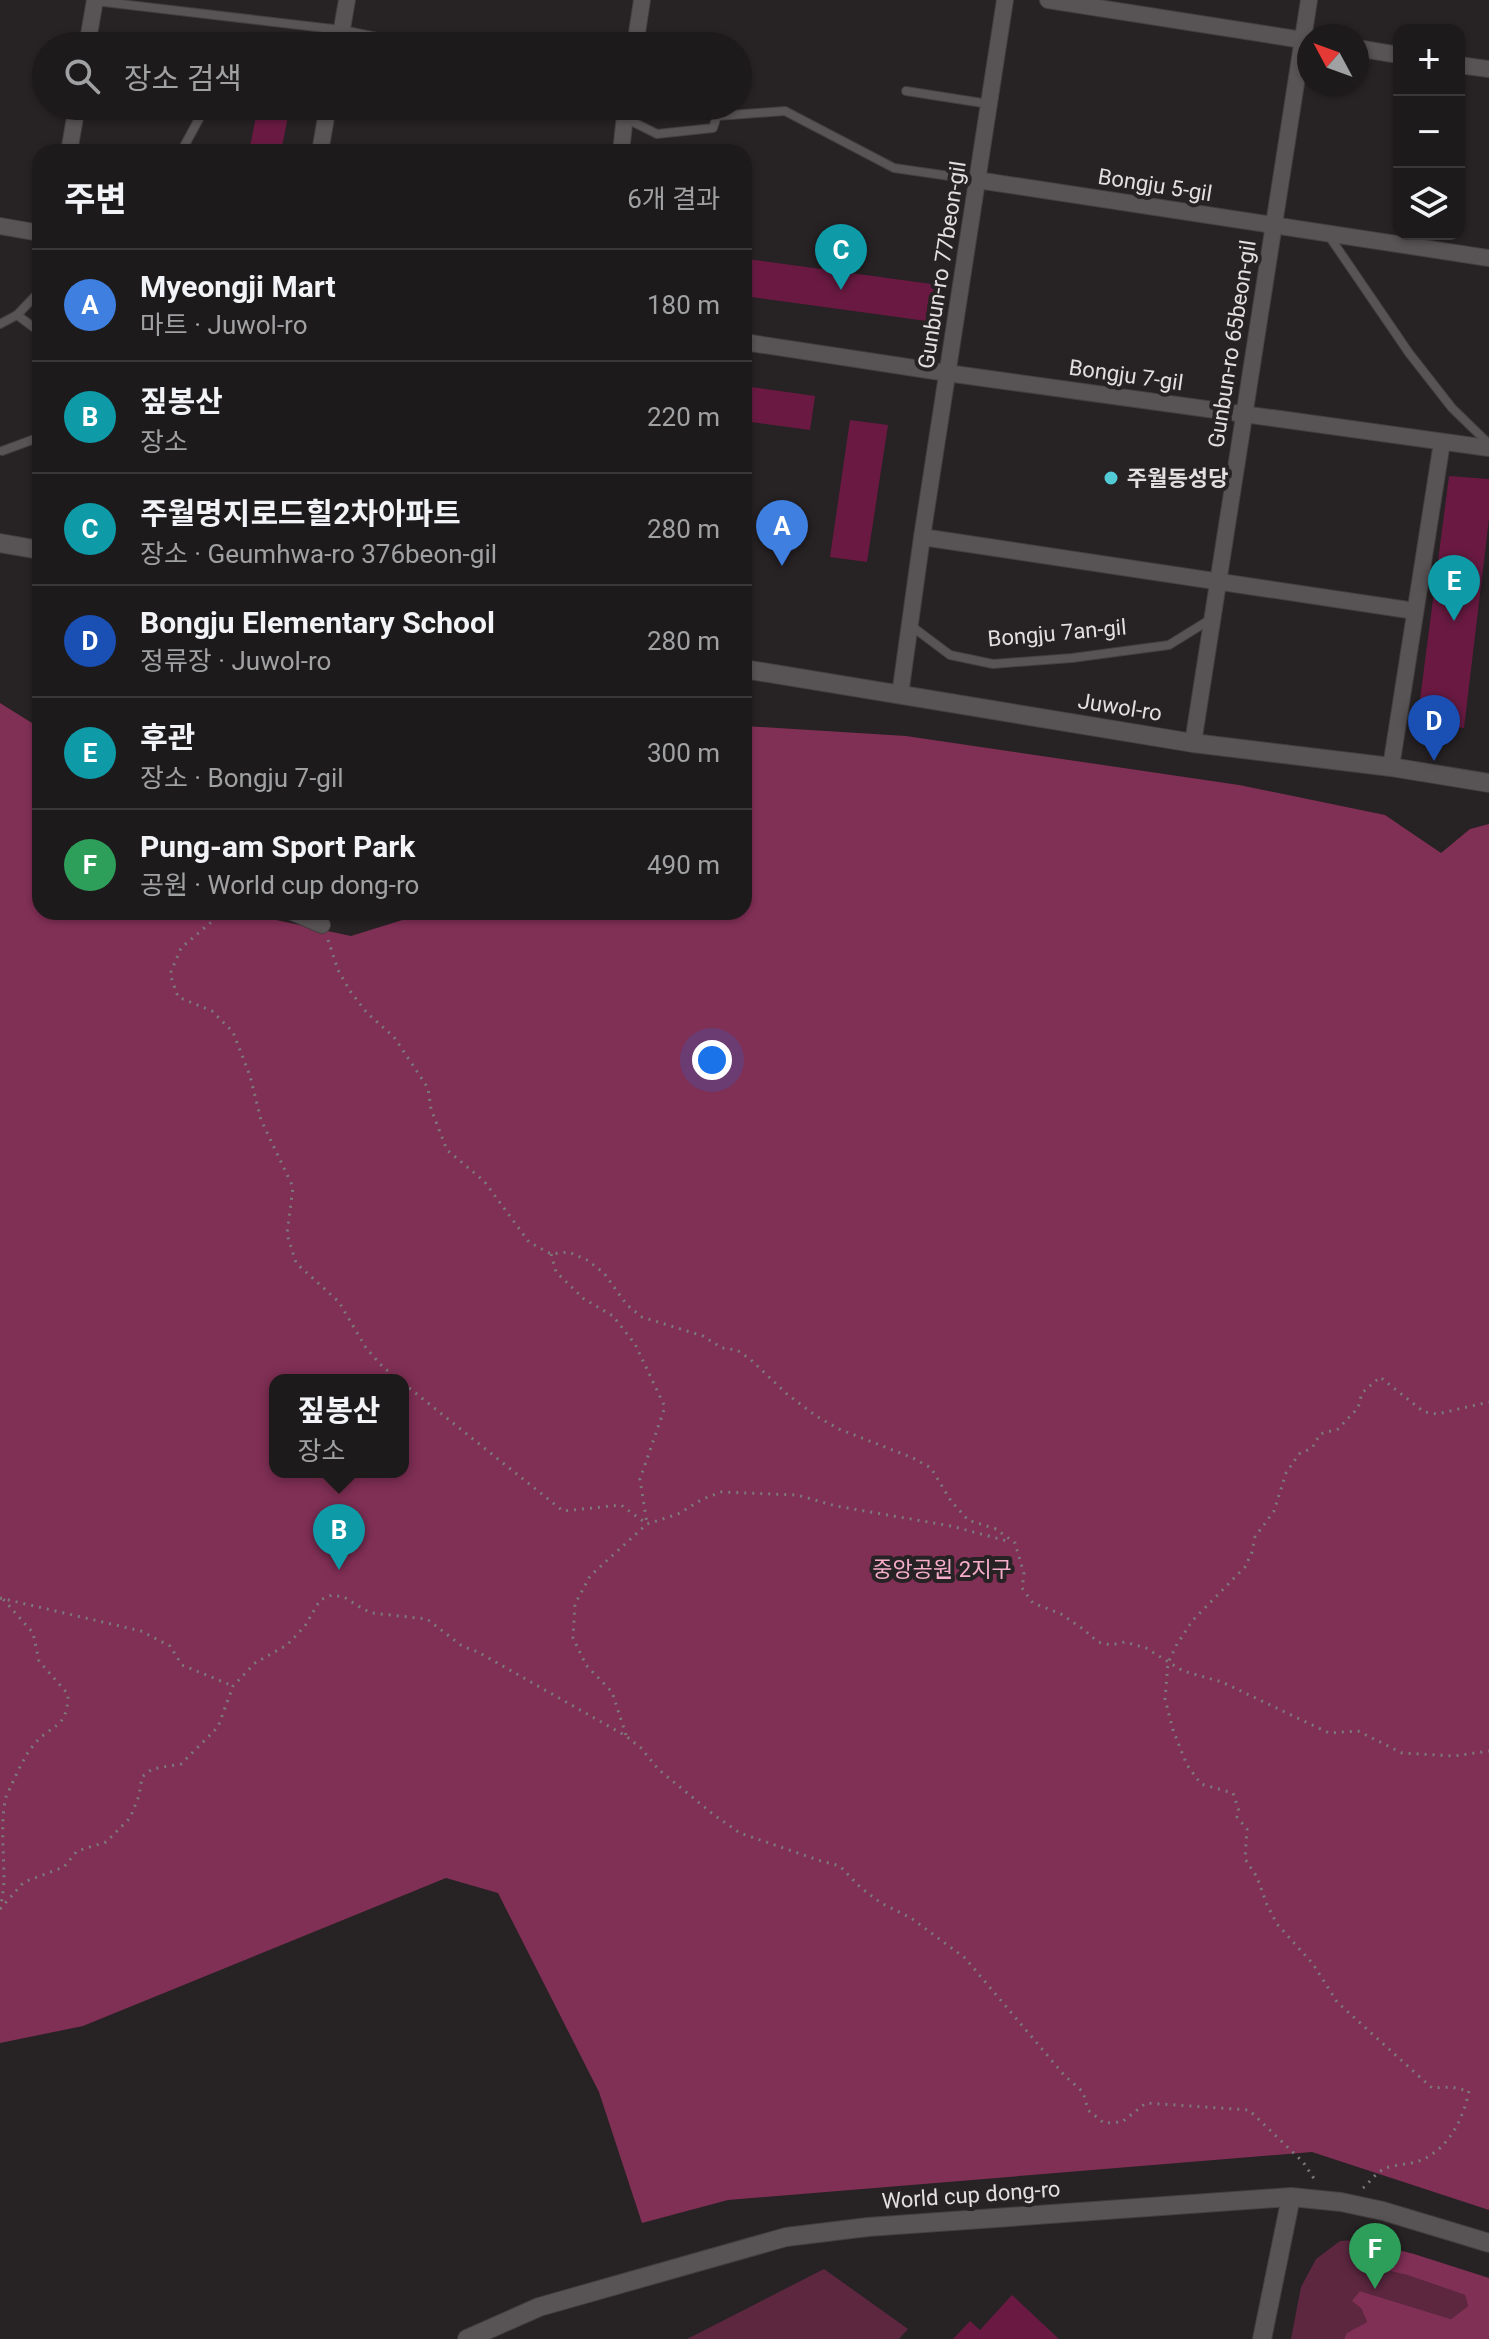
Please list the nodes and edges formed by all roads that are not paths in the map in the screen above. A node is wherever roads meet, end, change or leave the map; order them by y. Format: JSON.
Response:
{"nodes":[{"id":1,"x":95,"y":0,"type":"edge"},
{"id":2,"x":347,"y":0,"type":"edge"},
{"id":3,"x":642,"y":0,"type":"edge"},
{"id":4,"x":1005,"y":0,"type":"edge"},
{"id":5,"x":1048,"y":0,"type":"edge"},
{"id":6,"x":1309,"y":0,"type":"edge"},
{"id":7,"x":1307,"y":24,"type":"edge"},
{"id":8,"x":94,"y":32,"type":"edge"},
{"id":9,"x":301,"y":32,"type":"edge"},
{"id":10,"x":341,"y":32,"type":"edge"},
{"id":11,"x":637,"y":32,"type":"edge"},
{"id":12,"x":1297,"y":39,"type":"edge"},
{"id":13,"x":1369,"y":50,"type":"edge"},
{"id":14,"x":1393,"y":54,"type":"edge"},
{"id":15,"x":1465,"y":66,"type":"edge"},
{"id":16,"x":1489,"y":69,"type":"edge"},
{"id":17,"x":906,"y":91,"type":"dead end"},
{"id":18,"x":1297,"y":91,"type":"edge"},
{"id":19,"x":989,"y":104,"type":"junction"},
{"id":20,"x":752,"y":113,"type":"edge"},
{"id":21,"x":75,"y":120,"type":"edge"},
{"id":22,"x":198,"y":120,"type":"edge"},
{"id":23,"x":326,"y":120,"type":"edge"},
{"id":24,"x":625,"y":120,"type":"edge"},
{"id":25,"x":637,"y":120,"type":"edge"},
{"id":26,"x":716,"y":120,"type":"edge"},
{"id":27,"x":70,"y":144,"type":"edge"},
{"id":28,"x":185,"y":144,"type":"edge"},
{"id":29,"x":321,"y":144,"type":"edge"},
{"id":30,"x":622,"y":144,"type":"edge"},
{"id":31,"x":977,"y":180,"type":"junction"},
{"id":32,"x":0,"y":226,"type":"edge"},
{"id":33,"x":1273,"y":226,"type":"junction"},
{"id":34,"x":32,"y":232,"type":"edge"},
{"id":35,"x":1327,"y":234,"type":"junction"},
{"id":36,"x":1489,"y":258,"type":"edge"},
{"id":37,"x":32,"y":299,"type":"edge"},
{"id":38,"x":17,"y":315,"type":"junction"},
{"id":39,"x":0,"y":324,"type":"edge"},
{"id":40,"x":32,"y":326,"type":"edge"},
{"id":41,"x":752,"y":343,"type":"edge"},
{"id":42,"x":947,"y":373,"type":"junction"},
{"id":43,"x":1244,"y":414,"type":"junction"},
{"id":44,"x":32,"y":440,"type":"edge"},
{"id":45,"x":1442,"y":442,"type":"junction"},
{"id":46,"x":1489,"y":446,"type":"edge"},
{"id":47,"x":2,"y":451,"type":"edge"},
{"id":48,"x":922,"y":537,"type":"junction"},
{"id":49,"x":0,"y":543,"type":"edge"},
{"id":50,"x":32,"y":549,"type":"edge"},
{"id":51,"x":1217,"y":581,"type":"junction"},
{"id":52,"x":1415,"y":611,"type":"junction"},
{"id":53,"x":1211,"y":619,"type":"junction"},
{"id":54,"x":910,"y":625,"type":"junction"},
{"id":55,"x":752,"y":670,"type":"edge"},
{"id":56,"x":900,"y":695,"type":"junction"},
{"id":57,"x":1193,"y":743,"type":"junction"},
{"id":58,"x":1391,"y":767,"type":"junction"},
{"id":59,"x":1489,"y":783,"type":"edge"},
{"id":60,"x":310,"y":920,"type":"edge"},
{"id":61,"x":322,"y":925,"type":"road end"},
{"id":62,"x":1291,"y":2197,"type":"junction"},
{"id":63,"x":1489,"y":2243,"type":"edge"},
{"id":64,"x":467,"y":2339,"type":"edge"},
{"id":65,"x":1262,"y":2339,"type":"edge"}],
"edges":[{"from":1,"to":8,"type":"street"},
{"from":1,"to":9,"type":"lane"},
{"from":2,"to":10,"type":"street"},
{"from":3,"to":11,"type":"street"},
{"from":4,"to":19,"type":"street","name":"Gunbun-ro 77beon-gil"},
{"from":5,"to":12,"type":"street"},
{"from":6,"to":7,"type":"street","name":"Gunbun-ro 65beon-gil"},
{"from":13,"to":14,"type":"street"},
{"from":15,"to":16,"type":"street"},
{"from":17,"to":19,"type":"lane"},
{"from":18,"to":33,"type":"street","name":"Gunbun-ro 65beon-gil"},
{"from":19,"to":31,"type":"street","name":"Gunbun-ro 77beon-gil"},
{"from":20,"to":31,"type":"lane"},
{"from":21,"to":27,"type":"street"},
{"from":22,"to":28,"type":"lane"},
{"from":23,"to":29,"type":"street"},
{"from":24,"to":30,"type":"street"},
{"from":25,"to":26,"type":"lane"},
{"from":31,"to":33,"type":"street","name":"Bongju 5-gil"},
{"from":31,"to":42,"type":"street","name":"Gunbun-ro 77beon-gil"},
{"from":32,"to":34,"type":"street"},
{"from":33,"to":35,"type":"street","name":"Bongju 5-gil"},
{"from":33,"to":43,"type":"street","name":"Gunbun-ro 65beon-gil"},
{"from":35,"to":36,"type":"street","name":"Bongju 5-gil"},
{"from":35,"to":46,"type":"lane","name":"Bongju 7-gil"},
{"from":37,"to":38,"type":"lane"},
{"from":38,"to":39,"type":"lane"},
{"from":38,"to":40,"type":"lane"},
{"from":41,"to":42,"type":"street","name":"Bongju 7-gil"},
{"from":42,"to":43,"type":"street","name":"Bongju 7-gil"},
{"from":42,"to":48,"type":"street","name":"Gunbun-ro 77beon-gil"},
{"from":43,"to":45,"type":"street","name":"Bongju 7-gil"},
{"from":43,"to":51,"type":"street","name":"Gunbun-ro 65beon-gil"},
{"from":44,"to":47,"type":"lane"},
{"from":45,"to":46,"type":"street","name":"Bongju 7-gil"},
{"from":45,"to":52,"type":"street"},
{"from":48,"to":51,"type":"street"},
{"from":48,"to":54,"type":"street","name":"Gunbun-ro 77beon-gil"},
{"from":49,"to":50,"type":"street"},
{"from":51,"to":52,"type":"street"},
{"from":51,"to":53,"type":"street","name":"Gunbun-ro 65beon-gil"},
{"from":52,"to":58,"type":"street"},
{"from":53,"to":54,"type":"lane","name":"Bongju 7an-gil"},
{"from":53,"to":57,"type":"street","name":"Gunbun-ro 65beon-gil"},
{"from":54,"to":56,"type":"street","name":"Gunbun-ro 77beon-gil"},
{"from":55,"to":56,"type":"street","name":"Juwol-ro"},
{"from":56,"to":57,"type":"street","name":"Juwol-ro"},
{"from":57,"to":58,"type":"street","name":"Juwol-ro"},
{"from":58,"to":59,"type":"street","name":"Juwol-ro"},
{"from":60,"to":61,"type":"street"},
{"from":62,"to":63,"type":"street","name":"World cup dong-ro"},
{"from":62,"to":64,"type":"street","name":"World cup dong-ro"},
{"from":62,"to":65,"type":"street"}]}
